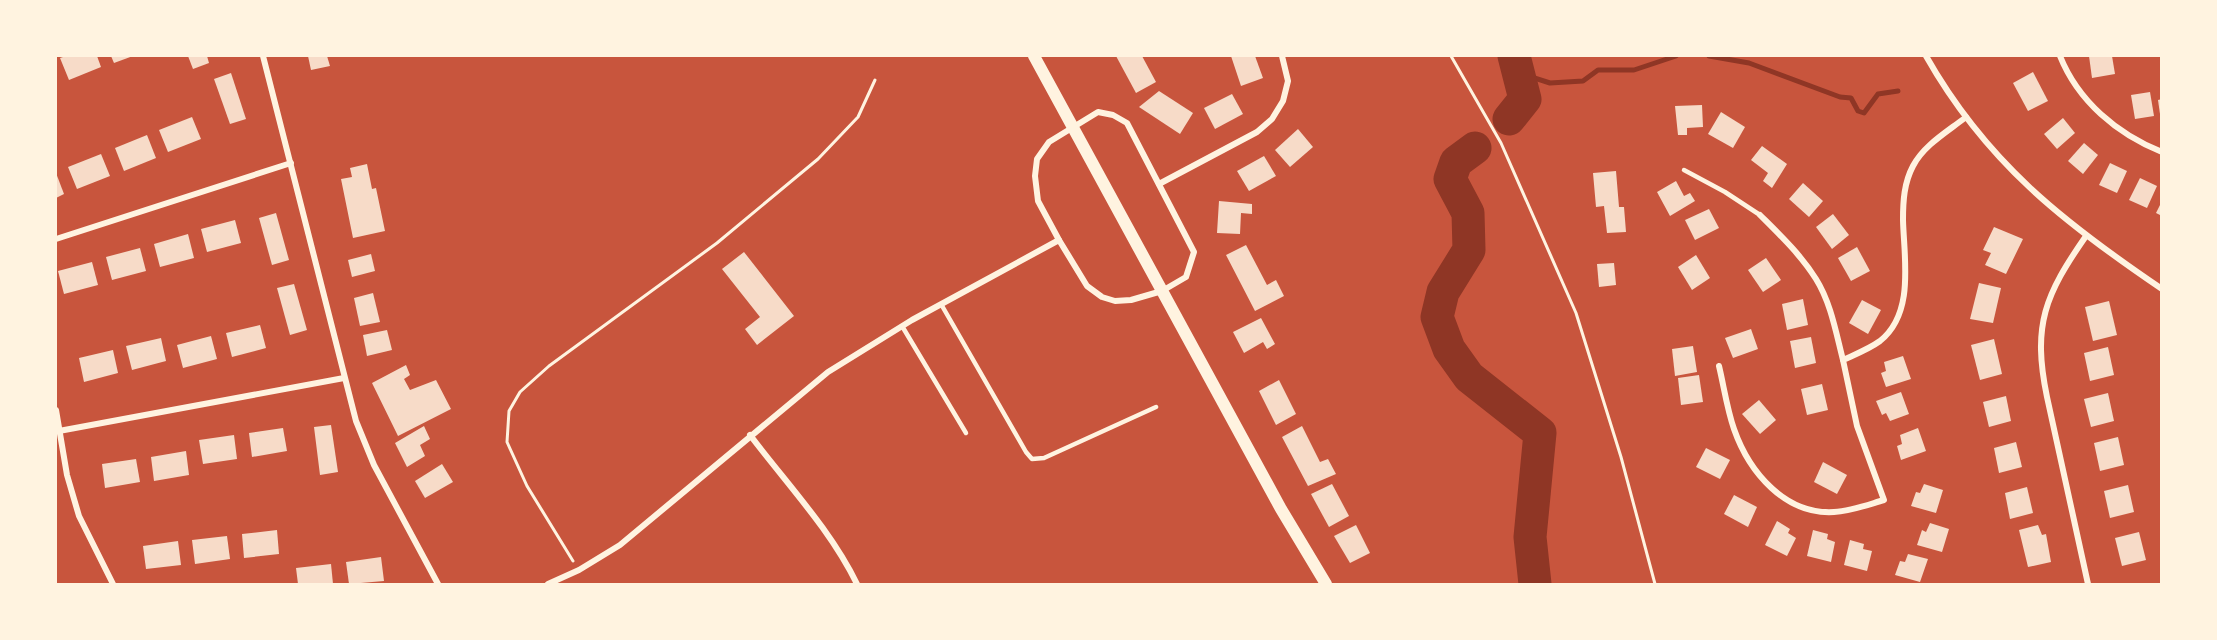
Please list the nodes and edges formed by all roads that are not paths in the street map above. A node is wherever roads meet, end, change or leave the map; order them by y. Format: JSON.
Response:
{"nodes":[{"id":1,"x":263,"y":56,"type":"edge"},
{"id":2,"x":1034,"y":56,"type":"edge"},
{"id":3,"x":1282,"y":56,"type":"edge"},
{"id":4,"x":1926,"y":56,"type":"edge"},
{"id":5,"x":2060,"y":56,"type":"edge"},
{"id":6,"x":1966,"y":117,"type":"junction"},
{"id":7,"x":1073,"y":127,"type":"junction"},
{"id":8,"x":2162,"y":152,"type":"edge"},
{"id":9,"x":291,"y":163,"type":"junction"},
{"id":10,"x":1684,"y":170,"type":"dead end"},
{"id":11,"x":1159,"y":184,"type":"junction"},
{"id":12,"x":1760,"y":215,"type":"joint"},
{"id":13,"x":2086,"y":236,"type":"junction"},
{"id":14,"x":56,"y":239,"type":"edge"},
{"id":15,"x":1059,"y":240,"type":"junction"},
{"id":16,"x":2162,"y":288,"type":"edge"},
{"id":17,"x":1162,"y":291,"type":"junction"},
{"id":18,"x":941,"y":304,"type":"junction"},
{"id":19,"x":902,"y":326,"type":"junction"},
{"id":20,"x":1843,"y":360,"type":"junction"},
{"id":21,"x":1719,"y":366,"type":"dead end"},
{"id":22,"x":344,"y":378,"type":"junction"},
{"id":23,"x":1156,"y":407,"type":"dead end"},
{"id":24,"x":56,"y":410,"type":"edge"},
{"id":25,"x":59,"y":431,"type":"junction"},
{"id":26,"x":966,"y":433,"type":"dead end"},
{"id":27,"x":750,"y":435,"type":"junction"},
{"id":28,"x":113,"y":585,"type":"edge"},
{"id":29,"x":438,"y":585,"type":"edge"},
{"id":30,"x":548,"y":585,"type":"edge"},
{"id":31,"x":857,"y":585,"type":"edge"},
{"id":32,"x":1326,"y":585,"type":"edge"},
{"id":33,"x":2088,"y":585,"type":"edge"}],
"edges":[{"from":1,"to":9,"type":"street"},
{"from":2,"to":7,"type":"main road"},
{"from":3,"to":11,"type":"street"},
{"from":4,"to":6,"type":"street"},
{"from":5,"to":8,"type":"street"},
{"from":6,"to":13,"type":"street"},
{"from":6,"to":20,"type":"street"},
{"from":7,"to":11,"type":"street"},
{"from":7,"to":15,"type":"street"},
{"from":7,"to":17,"type":"main road"},
{"from":9,"to":14,"type":"street"},
{"from":9,"to":22,"type":"street"},
{"from":10,"to":12,"type":"lane"},
{"from":11,"to":17,"type":"street"},
{"from":12,"to":20,"type":"street"},
{"from":13,"to":16,"type":"street"},
{"from":13,"to":33,"type":"street"},
{"from":15,"to":17,"type":"street"},
{"from":15,"to":18,"type":"street"},
{"from":17,"to":32,"type":"main road"},
{"from":18,"to":19,"type":"street"},
{"from":18,"to":23,"type":"lane"},
{"from":19,"to":26,"type":"lane"},
{"from":19,"to":27,"type":"street"},
{"from":20,"to":21,"type":"street"},
{"from":22,"to":25,"type":"street"},
{"from":22,"to":29,"type":"street"},
{"from":24,"to":25,"type":"street"},
{"from":25,"to":28,"type":"street"},
{"from":27,"to":30,"type":"street"},
{"from":27,"to":31,"type":"street"}]}
